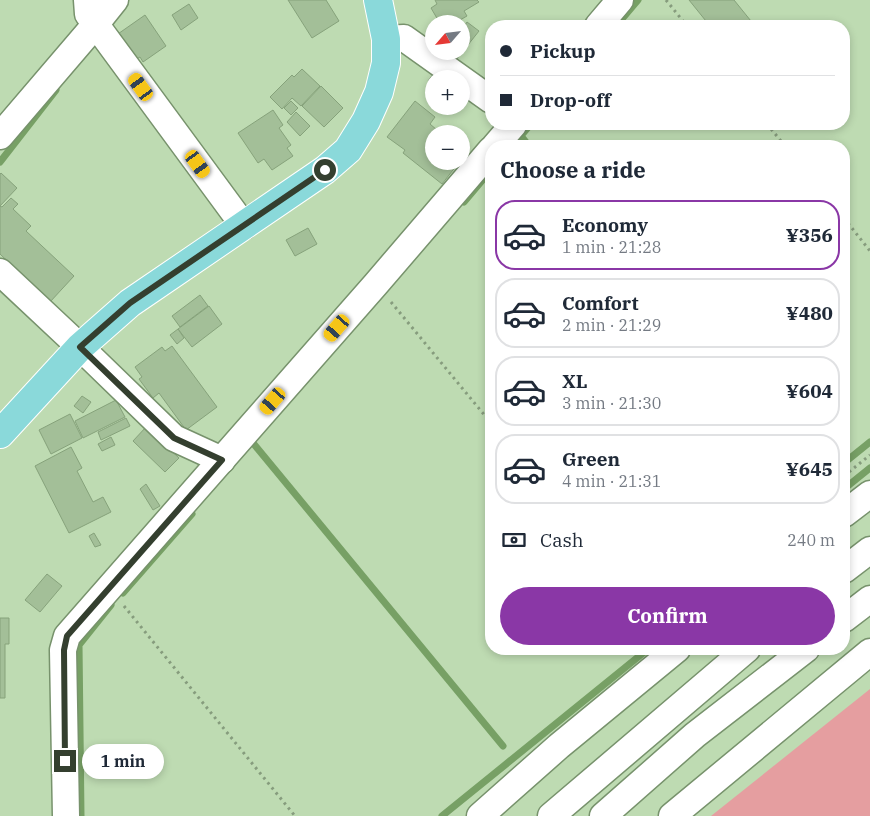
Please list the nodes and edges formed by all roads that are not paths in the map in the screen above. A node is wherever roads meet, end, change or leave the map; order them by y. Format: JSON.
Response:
{"nodes":[{"id":1,"x":87,"y":0,"type":"edge"},
{"id":2,"x":115,"y":0,"type":"edge"},
{"id":3,"x":378,"y":0,"type":"edge"},
{"id":4,"x":620,"y":0,"type":"edge"},
{"id":5,"x":603,"y":20,"type":"edge"},
{"id":6,"x":95,"y":25,"type":"junction"},
{"id":7,"x":386,"y":39,"type":"junction"},
{"id":8,"x":485,"y":96,"type":"edge"},
{"id":9,"x":509,"y":130,"type":"edge"},
{"id":10,"x":0,"y":136,"type":"edge"},
{"id":11,"x":500,"y":140,"type":"edge"},
{"id":12,"x":485,"y":157,"type":"edge"},
{"id":13,"x":244,"y":226,"type":"junction"},
{"id":14,"x":0,"y":272,"type":"edge"},
{"id":15,"x":80,"y":347,"type":"junction"},
{"id":16,"x":0,"y":434,"type":"edge"},
{"id":17,"x":222,"y":460,"type":"junction"},
{"id":18,"x":870,"y":494,"type":"edge"},
{"id":19,"x":850,"y":509,"type":"edge"},
{"id":20,"x":870,"y":550,"type":"edge"},
{"id":21,"x":850,"y":565,"type":"edge"},
{"id":22,"x":870,"y":599,"type":"edge"},
{"id":23,"x":850,"y":614,"type":"edge"},
{"id":24,"x":870,"y":652,"type":"edge"},
{"id":25,"x":670,"y":655,"type":"edge"},
{"id":26,"x":740,"y":655,"type":"edge"},
{"id":27,"x":798,"y":655,"type":"edge"},
{"id":28,"x":66,"y":816,"type":"edge"},
{"id":29,"x":480,"y":816,"type":"edge"},
{"id":30,"x":551,"y":816,"type":"edge"},
{"id":31,"x":603,"y":816,"type":"edge"},
{"id":32,"x":672,"y":816,"type":"edge"}],
"edges":[{"from":1,"to":6,"type":"street"},
{"from":2,"to":6,"type":"street"},
{"from":3,"to":7,"type":"main road"},
{"from":4,"to":5,"type":"street"},
{"from":6,"to":10,"type":"street"},
{"from":6,"to":13,"type":"street"},
{"from":7,"to":8,"type":"street"},
{"from":7,"to":13,"type":"main road"},
{"from":9,"to":11,"type":"street"},
{"from":12,"to":17,"type":"street"},
{"from":13,"to":15,"type":"main road"},
{"from":14,"to":15,"type":"street"},
{"from":15,"to":16,"type":"main road"},
{"from":15,"to":17,"type":"street"},
{"from":17,"to":28,"type":"street"},
{"from":18,"to":19,"type":"street"},
{"from":20,"to":21,"type":"street"},
{"from":22,"to":23,"type":"street"},
{"from":24,"to":32,"type":"street"},
{"from":25,"to":29,"type":"street"},
{"from":26,"to":30,"type":"street"},
{"from":27,"to":31,"type":"street"}]}
